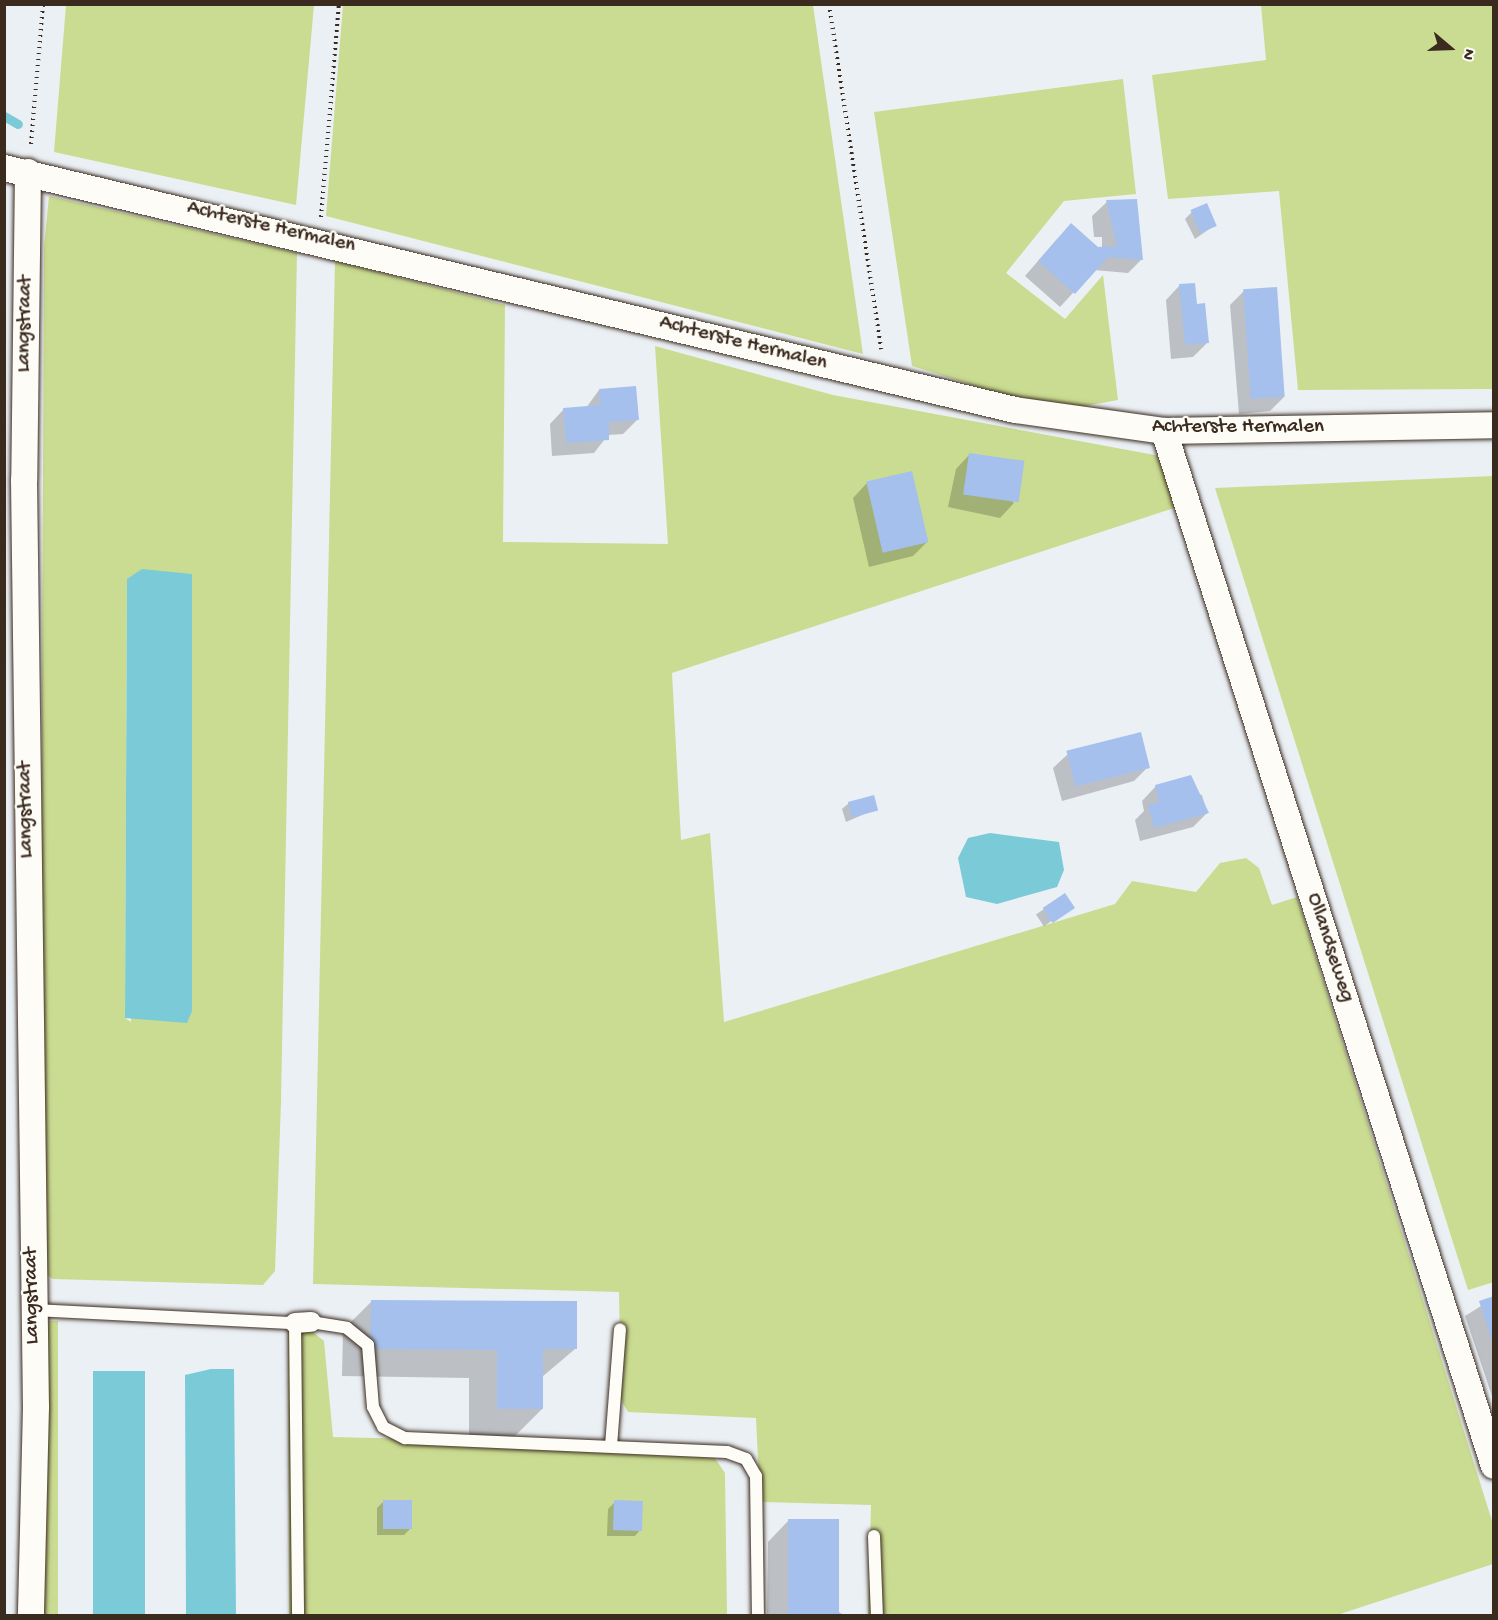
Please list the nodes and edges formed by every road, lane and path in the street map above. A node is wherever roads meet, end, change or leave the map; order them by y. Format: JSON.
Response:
{"nodes":[{"id":1,"x":43,"y":4,"type":"edge"},
{"id":2,"x":339,"y":4,"type":"edge"},
{"id":3,"x":829,"y":4,"type":"edge"},
{"id":4,"x":16,"y":170,"type":"edge"},
{"id":5,"x":319,"y":239,"type":"junction"},
{"id":6,"x":886,"y":379,"type":"junction"},
{"id":7,"x":1494,"y":425,"type":"edge"},
{"id":8,"x":1164,"y":431,"type":"junction"},
{"id":9,"x":32,"y":1310,"type":"junction"},
{"id":10,"x":303,"y":1323,"type":"junction"},
{"id":11,"x":620,"y":1329,"type":"dead end"},
{"id":12,"x":611,"y":1446,"type":"junction"},
{"id":13,"x":1494,"y":1466,"type":"edge"},
{"id":14,"x":874,"y":1536,"type":"dead end"},
{"id":15,"x":31,"y":1616,"type":"edge"},
{"id":16,"x":298,"y":1616,"type":"edge"},
{"id":17,"x":758,"y":1616,"type":"edge"},
{"id":18,"x":877,"y":1616,"type":"edge"}],
"edges":[{"from":1,"to":4,"type":"path"},
{"from":2,"to":5,"type":"path"},
{"from":3,"to":6,"type":"path"},
{"from":4,"to":5,"type":"street","name":"Achterste Hermalen"},
{"from":4,"to":9,"type":"street","name":"Langstraat"},
{"from":5,"to":6,"type":"street","name":"Achterste Hermalen"},
{"from":6,"to":8,"type":"street","name":"Achterste Hermalen"},
{"from":7,"to":8,"type":"street","name":"Achterste Hermalen"},
{"from":8,"to":13,"type":"street","name":"Ollandseweg"},
{"from":9,"to":10,"type":"lane"},
{"from":9,"to":15,"type":"street","name":"Langstraat"},
{"from":10,"to":12,"type":"lane"},
{"from":10,"to":16,"type":"lane"},
{"from":11,"to":12,"type":"lane"},
{"from":12,"to":17,"type":"lane"},
{"from":14,"to":18,"type":"lane"}]}
